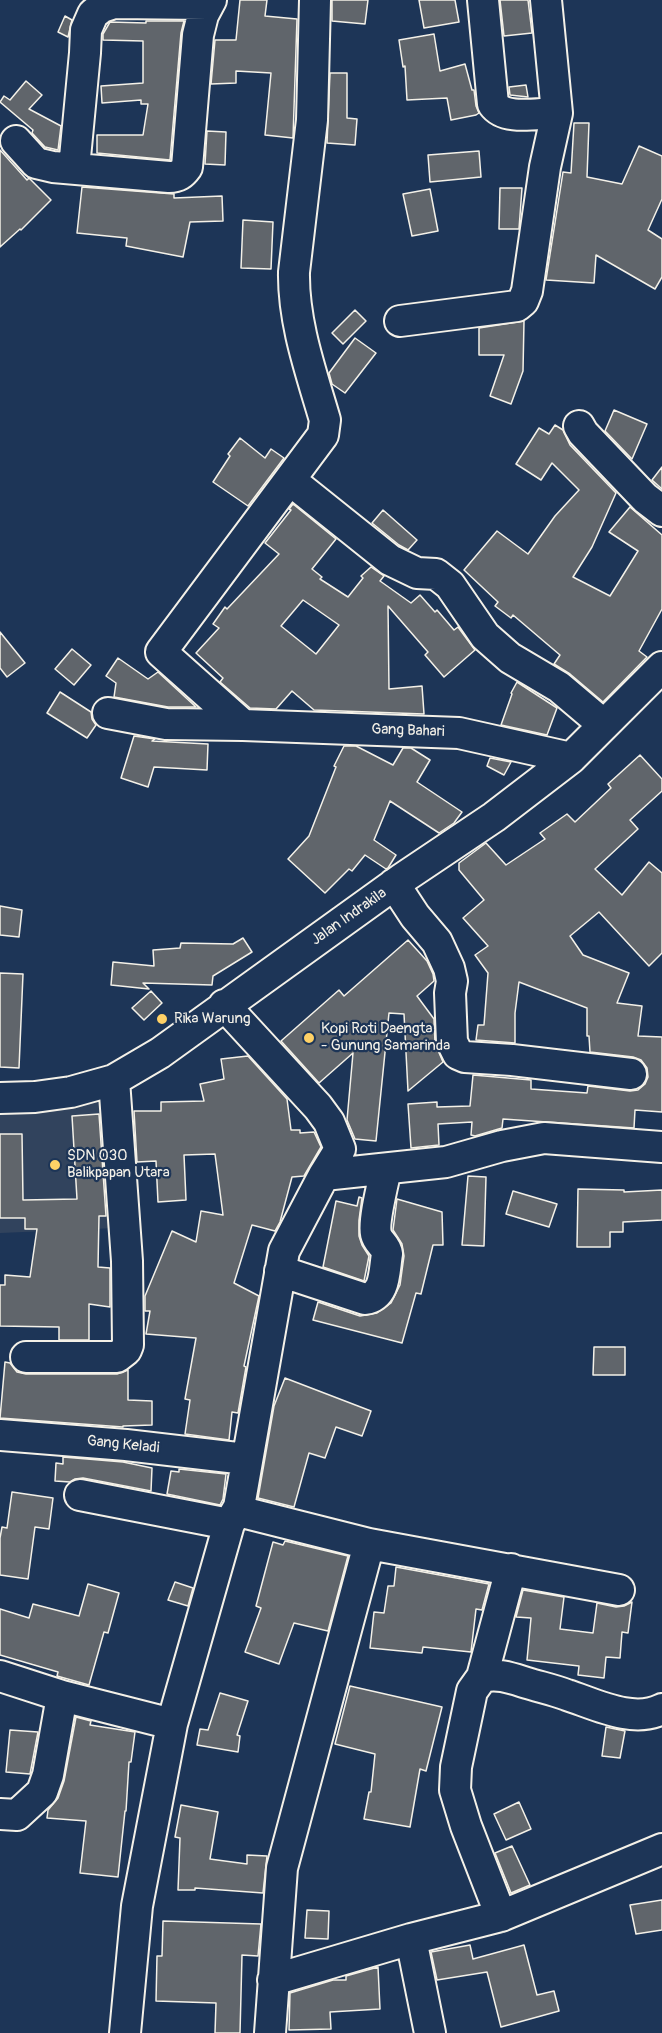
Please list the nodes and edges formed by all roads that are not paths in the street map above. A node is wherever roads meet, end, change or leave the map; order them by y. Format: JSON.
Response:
{"nodes":[{"id":1,"x":315,"y":0,"type":"edge"},
{"id":2,"x":483,"y":0,"type":"edge"},
{"id":3,"x":546,"y":0,"type":"edge"},
{"id":4,"x":209,"y":2,"type":"edge"},
{"id":5,"x":557,"y":113,"type":"junction"},
{"id":6,"x":16,"y":141,"type":"dead end"},
{"id":7,"x":74,"y":168,"type":"junction"},
{"id":8,"x":400,"y":321,"type":"dead end"},
{"id":9,"x":579,"y":426,"type":"dead end"},
{"id":10,"x":290,"y":480,"type":"junction"},
{"id":11,"x":662,"y":511,"type":"edge"},
{"id":12,"x":662,"y":667,"type":"edge"},
{"id":13,"x":108,"y":713,"type":"dead end"},
{"id":14,"x":243,"y":725,"type":"junction"},
{"id":15,"x":604,"y":725,"type":"junction"},
{"id":16,"x":571,"y":758,"type":"junction"},
{"id":17,"x":394,"y":884,"type":"junction"},
{"id":18,"x":224,"y":1005,"type":"junction"},
{"id":19,"x":631,"y":1074,"type":"dead end"},
{"id":20,"x":114,"y":1080,"type":"junction"},
{"id":21,"x":0,"y":1098,"type":"edge"},
{"id":22,"x":662,"y":1147,"type":"edge"},
{"id":23,"x":386,"y":1169,"type":"junction"},
{"id":24,"x":324,"y":1175,"type":"junction"},
{"id":25,"x":280,"y":1271,"type":"junction"},
{"id":26,"x":26,"y":1357,"type":"dead end"},
{"id":27,"x":0,"y":1435,"type":"edge"},
{"id":28,"x":246,"y":1459,"type":"junction"},
{"id":29,"x":80,"y":1495,"type":"dead end"},
{"id":30,"x":233,"y":1517,"type":"junction"},
{"id":31,"x":369,"y":1544,"type":"junction"},
{"id":32,"x":511,"y":1569,"type":"junction"},
{"id":33,"x":619,"y":1590,"type":"dead end"},
{"id":34,"x":0,"y":1676,"type":"edge"},
{"id":35,"x":482,"y":1677,"type":"junction"},
{"id":36,"x":62,"y":1696,"type":"junction"},
{"id":37,"x":662,"y":1709,"type":"edge"},
{"id":38,"x":172,"y":1724,"type":"junction"},
{"id":39,"x":0,"y":1814,"type":"edge"},
{"id":40,"x":662,"y":1849,"type":"edge"},
{"id":41,"x":501,"y":1916,"type":"junction"},
{"id":42,"x":411,"y":1939,"type":"junction"},
{"id":43,"x":273,"y":1980,"type":"junction"},
{"id":44,"x":124,"y":2033,"type":"edge"},
{"id":45,"x":270,"y":2033,"type":"edge"},
{"id":46,"x":430,"y":2033,"type":"edge"}],
"edges":[{"from":1,"to":10,"type":"street"},
{"from":2,"to":5,"type":"street"},
{"from":3,"to":5,"type":"street"},
{"from":4,"to":7,"type":"street"},
{"from":4,"to":7,"type":"street"},
{"from":5,"to":8,"type":"street"},
{"from":6,"to":7,"type":"street"},
{"from":9,"to":11,"type":"street"},
{"from":10,"to":14,"type":"street"},
{"from":10,"to":15,"type":"street"},
{"from":12,"to":15,"type":"street","name":"Jalan Indrakila"},
{"from":13,"to":14,"type":"street","name":"Gang Bahari"},
{"from":14,"to":16,"type":"street","name":"Gang Bahari"},
{"from":15,"to":16,"type":"street","name":"Jalan Indrakila"},
{"from":16,"to":17,"type":"street","name":"Jalan Indrakila"},
{"from":17,"to":18,"type":"street","name":"Jalan Indrakila"},
{"from":17,"to":19,"type":"street"},
{"from":18,"to":20,"type":"street","name":"Jalan Indrakila"},
{"from":18,"to":24,"type":"street"},
{"from":20,"to":21,"type":"street","name":"Jalan Indrakila"},
{"from":20,"to":26,"type":"street"},
{"from":22,"to":23,"type":"street"},
{"from":23,"to":24,"type":"street"},
{"from":23,"to":25,"type":"street"},
{"from":24,"to":25,"type":"street"},
{"from":25,"to":28,"type":"street"},
{"from":27,"to":28,"type":"street","name":"Gang Keladi"},
{"from":28,"to":30,"type":"street"},
{"from":29,"to":30,"type":"street"},
{"from":30,"to":31,"type":"street"},
{"from":30,"to":38,"type":"street"},
{"from":31,"to":32,"type":"street"},
{"from":31,"to":43,"type":"street"},
{"from":32,"to":33,"type":"street"},
{"from":32,"to":35,"type":"street"},
{"from":34,"to":36,"type":"street"},
{"from":35,"to":37,"type":"street"},
{"from":35,"to":41,"type":"street"},
{"from":36,"to":38,"type":"street"},
{"from":36,"to":39,"type":"street"},
{"from":38,"to":44,"type":"street"},
{"from":40,"to":41,"type":"street"},
{"from":41,"to":42,"type":"street"},
{"from":42,"to":43,"type":"street"},
{"from":42,"to":46,"type":"street"},
{"from":43,"to":45,"type":"street"}]}
